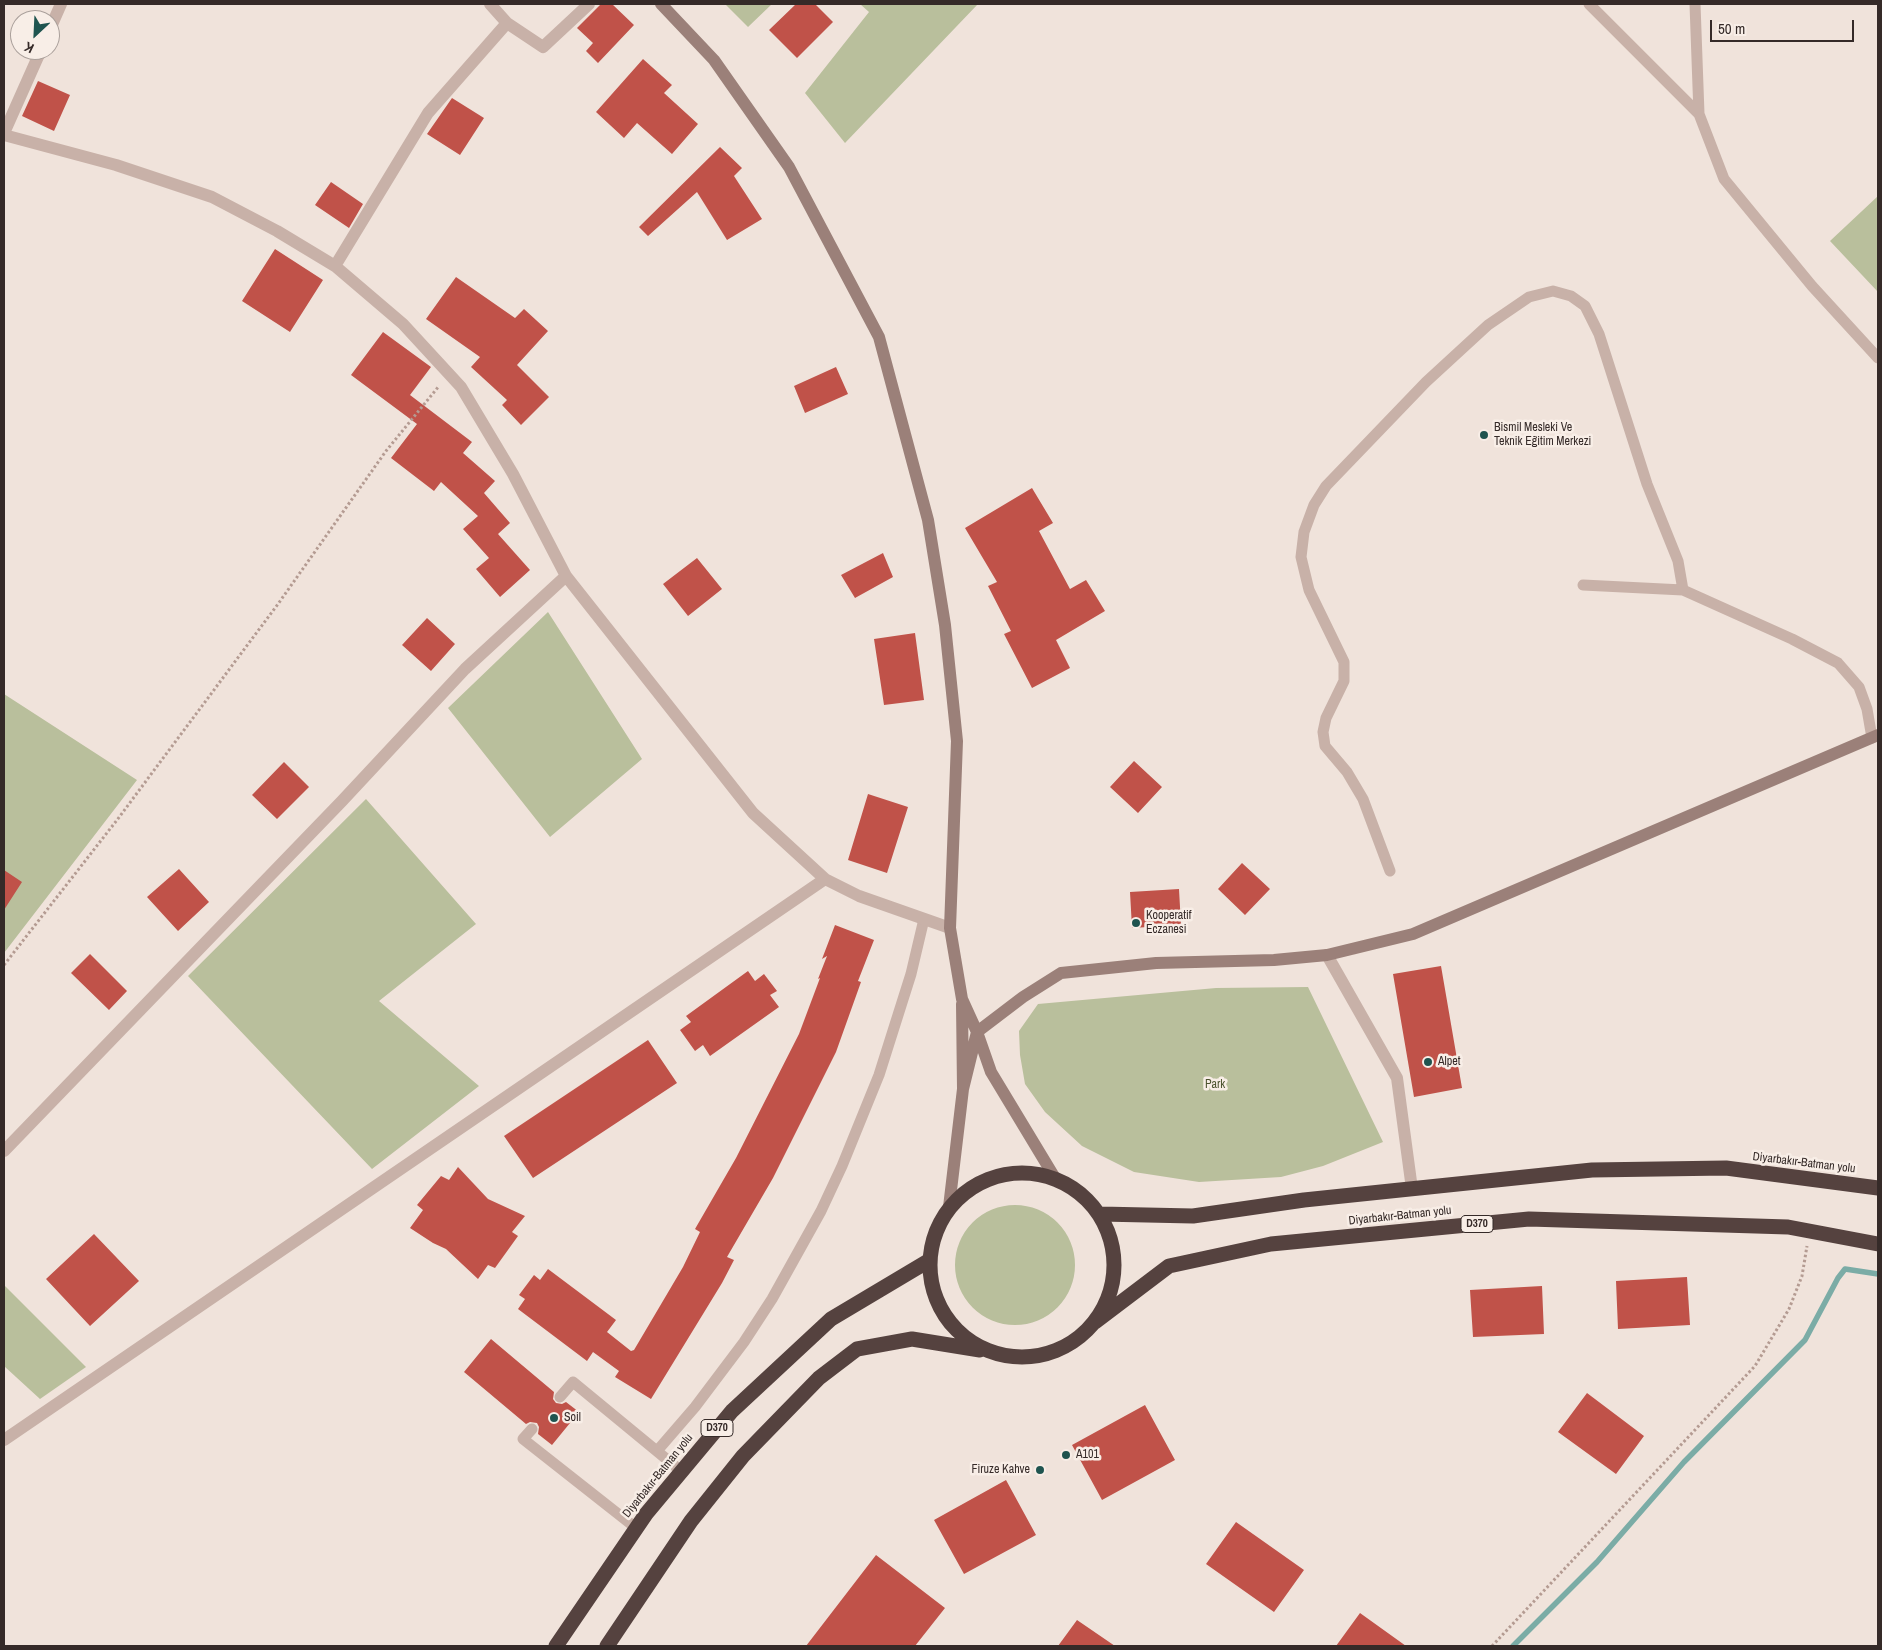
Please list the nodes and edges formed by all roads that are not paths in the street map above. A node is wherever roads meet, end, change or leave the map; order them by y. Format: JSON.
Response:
{"nodes":[{"id":1,"x":490,"y":4,"type":"edge"},
{"id":2,"x":589,"y":4,"type":"edge"},
{"id":3,"x":661,"y":4,"type":"edge"},
{"id":4,"x":1589,"y":4,"type":"edge"},
{"id":5,"x":1695,"y":4,"type":"edge"},
{"id":6,"x":507,"y":23,"type":"junction"},
{"id":7,"x":37,"y":60,"type":"edge"},
{"id":8,"x":1699,"y":114,"type":"junction"},
{"id":9,"x":4,"y":134,"type":"edge"},
{"id":10,"x":335,"y":266,"type":"junction"},
{"id":11,"x":1878,"y":358,"type":"edge"},
{"id":12,"x":566,"y":576,"type":"junction"},
{"id":13,"x":1583,"y":585,"type":"dead end"},
{"id":14,"x":1683,"y":590,"type":"junction"},
{"id":15,"x":1875,"y":737,"type":"edge"},
{"id":16,"x":1390,"y":871,"type":"dead end"},
{"id":17,"x":825,"y":879,"type":"junction"},
{"id":18,"x":924,"y":919,"type":"junction"},
{"id":19,"x":950,"y":928,"type":"junction"},
{"id":20,"x":1327,"y":955,"type":"junction"},
{"id":21,"x":962,"y":999,"type":"junction"},
{"id":22,"x":977,"y":1032,"type":"junction"},
{"id":23,"x":963,"y":1089,"type":"junction"},
{"id":24,"x":4,"y":1151,"type":"edge"},
{"id":25,"x":1055,"y":1178,"type":"junction"},
{"id":26,"x":1878,"y":1188,"type":"edge"},
{"id":27,"x":1412,"y":1189,"type":"junction"},
{"id":28,"x":950,"y":1207,"type":"junction"},
{"id":29,"x":1100,"y":1214,"type":"junction"},
{"id":30,"x":1878,"y":1244,"type":"edge"},
{"id":31,"x":930,"y":1260,"type":"junction"},
{"id":32,"x":1095,"y":1322,"type":"junction"},
{"id":33,"x":990,"y":1351,"type":"junction"},
{"id":34,"x":560,"y":1397,"type":"dead end"},
{"id":35,"x":532,"y":1429,"type":"dead end"},
{"id":36,"x":4,"y":1440,"type":"edge"},
{"id":37,"x":657,"y":1451,"type":"junction"},
{"id":38,"x":681,"y":1471,"type":"junction"},
{"id":39,"x":636,"y":1528,"type":"junction"},
{"id":40,"x":556,"y":1646,"type":"edge"},
{"id":41,"x":606,"y":1646,"type":"edge"}],
"edges":[{"from":1,"to":6,"type":"street"},
{"from":2,"to":6,"type":"street"},
{"from":3,"to":19,"type":"main road"},
{"from":4,"to":8,"type":"lane"},
{"from":5,"to":8,"type":"lane"},
{"from":6,"to":10,"type":"street"},
{"from":7,"to":9,"type":"street"},
{"from":8,"to":11,"type":"lane"},
{"from":9,"to":10,"type":"street"},
{"from":10,"to":12,"type":"street"},
{"from":12,"to":17,"type":"street"},
{"from":12,"to":24,"type":"street"},
{"from":13,"to":14,"type":"lane"},
{"from":14,"to":15,"type":"lane"},
{"from":14,"to":16,"type":"lane"},
{"from":15,"to":20,"type":"main road"},
{"from":17,"to":18,"type":"street"},
{"from":17,"to":36,"type":"street"},
{"from":18,"to":19,"type":"street"},
{"from":18,"to":37,"type":"lane"},
{"from":19,"to":21,"type":"main road"},
{"from":20,"to":22,"type":"main road"},
{"from":20,"to":27,"type":"street"},
{"from":21,"to":22,"type":"main road"},
{"from":21,"to":23,"type":"main road"},
{"from":22,"to":23,"type":"main road"},
{"from":22,"to":25,"type":"main road"},
{"from":23,"to":28,"type":"main road"},
{"from":25,"to":28,"type":"highway"},
{"from":25,"to":29,"type":"highway"},
{"from":26,"to":27,"type":"highway","name":"Diyarbakır-Batman yolu"},
{"from":27,"to":29,"type":"highway","name":"Diyarbakır-Batman yolu"},
{"from":28,"to":31,"type":"highway"},
{"from":29,"to":32,"type":"highway"},
{"from":30,"to":32,"type":"highway","name":"Diyarbakır-Batman yolu","number":"D370"},
{"from":31,"to":33,"type":"highway"},
{"from":31,"to":38,"type":"highway","name":"Diyarbakır-Batman yolu","number":"D370"},
{"from":32,"to":33,"type":"highway"},
{"from":33,"to":41,"type":"highway"},
{"from":34,"to":37,"type":"lane"},
{"from":35,"to":39,"type":"lane"},
{"from":37,"to":38,"type":"lane"},
{"from":38,"to":39,"type":"highway","name":"Diyarbakır-Batman yolu","number":"D370"},
{"from":39,"to":40,"type":"highway","name":"Diyarbakır-Batman yolu","number":"D370"}]}
